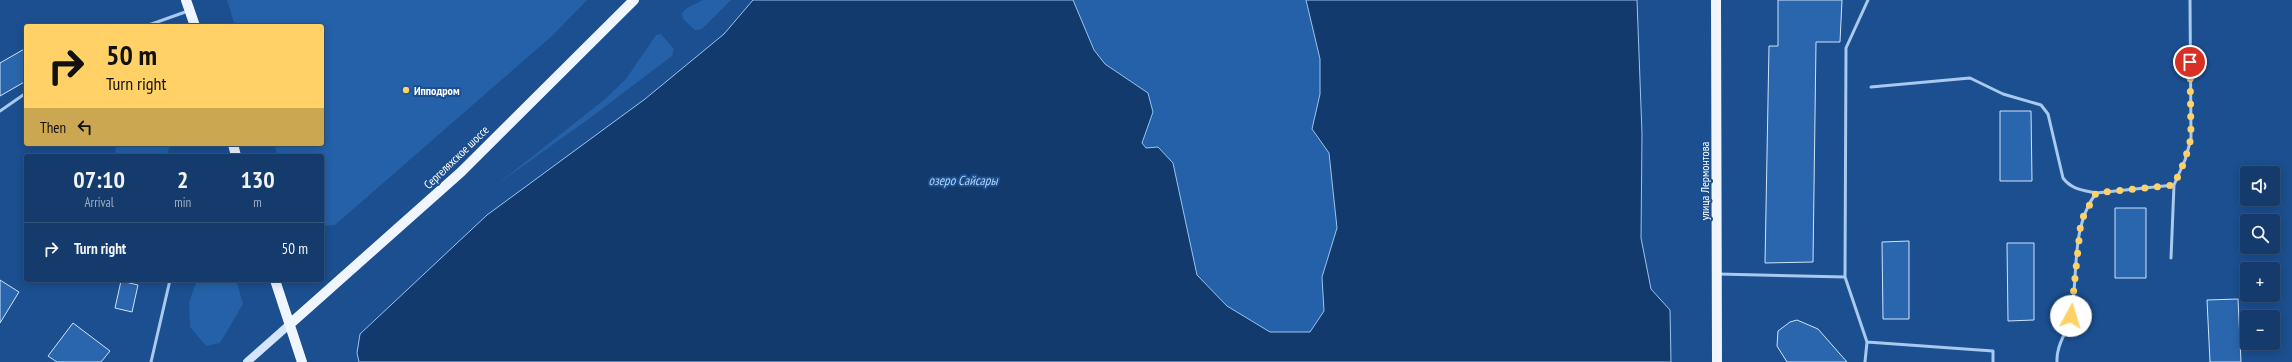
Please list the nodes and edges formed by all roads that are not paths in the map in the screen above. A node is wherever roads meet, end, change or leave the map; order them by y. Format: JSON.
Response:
{"nodes":[{"id":1,"x":186,"y":0,"type":"edge"},
{"id":2,"x":634,"y":0,"type":"edge"},
{"id":3,"x":1716,"y":0,"type":"edge"},
{"id":4,"x":1868,"y":0,"type":"edge"},
{"id":5,"x":2190,"y":0,"type":"edge"},
{"id":6,"x":190,"y":11,"type":"junction"},
{"id":7,"x":152,"y":24,"type":"edge"},
{"id":8,"x":194,"y":24,"type":"edge"},
{"id":9,"x":1871,"y":87,"type":"dead end"},
{"id":10,"x":24,"y":94,"type":"edge"},
{"id":11,"x":0,"y":111,"type":"edge"},
{"id":12,"x":2174,"y":185,"type":"junction"},
{"id":13,"x":2096,"y":193,"type":"junction"},
{"id":14,"x":2171,"y":258,"type":"dead end"},
{"id":15,"x":1717,"y":274,"type":"junction"},
{"id":16,"x":1845,"y":277,"type":"junction"},
{"id":17,"x":170,"y":282,"type":"edge"},
{"id":18,"x":276,"y":282,"type":"edge"},
{"id":19,"x":290,"y":324,"type":"junction"},
{"id":20,"x":1867,"y":342,"type":"junction"},
{"id":21,"x":151,"y":362,"type":"edge"},
{"id":22,"x":247,"y":362,"type":"edge"},
{"id":23,"x":302,"y":362,"type":"edge"},
{"id":24,"x":1718,"y":362,"type":"edge"},
{"id":25,"x":1865,"y":362,"type":"edge"},
{"id":26,"x":1993,"y":362,"type":"edge"},
{"id":27,"x":2057,"y":362,"type":"edge"}],
"edges":[{"from":1,"to":6,"type":"main road"},
{"from":2,"to":19,"type":"main road","name":"Сергеляхское шоссе"},
{"from":3,"to":15,"type":"main road","name":"улица Лермонтова"},
{"from":4,"to":16,"type":"lane"},
{"from":5,"to":12,"type":"lane"},
{"from":6,"to":7,"type":"lane"},
{"from":6,"to":8,"type":"main road"},
{"from":9,"to":13,"type":"lane"},
{"from":10,"to":11,"type":"lane"},
{"from":12,"to":13,"type":"lane"},
{"from":12,"to":14,"type":"lane"},
{"from":13,"to":27,"type":"lane"},
{"from":15,"to":16,"type":"lane"},
{"from":15,"to":24,"type":"main road","name":"улица Лермонтова"},
{"from":16,"to":20,"type":"lane"},
{"from":17,"to":21,"type":"lane"},
{"from":18,"to":19,"type":"main road"},
{"from":19,"to":22,"type":"main road"},
{"from":19,"to":23,"type":"main road"},
{"from":20,"to":25,"type":"lane"},
{"from":20,"to":26,"type":"lane"}]}
